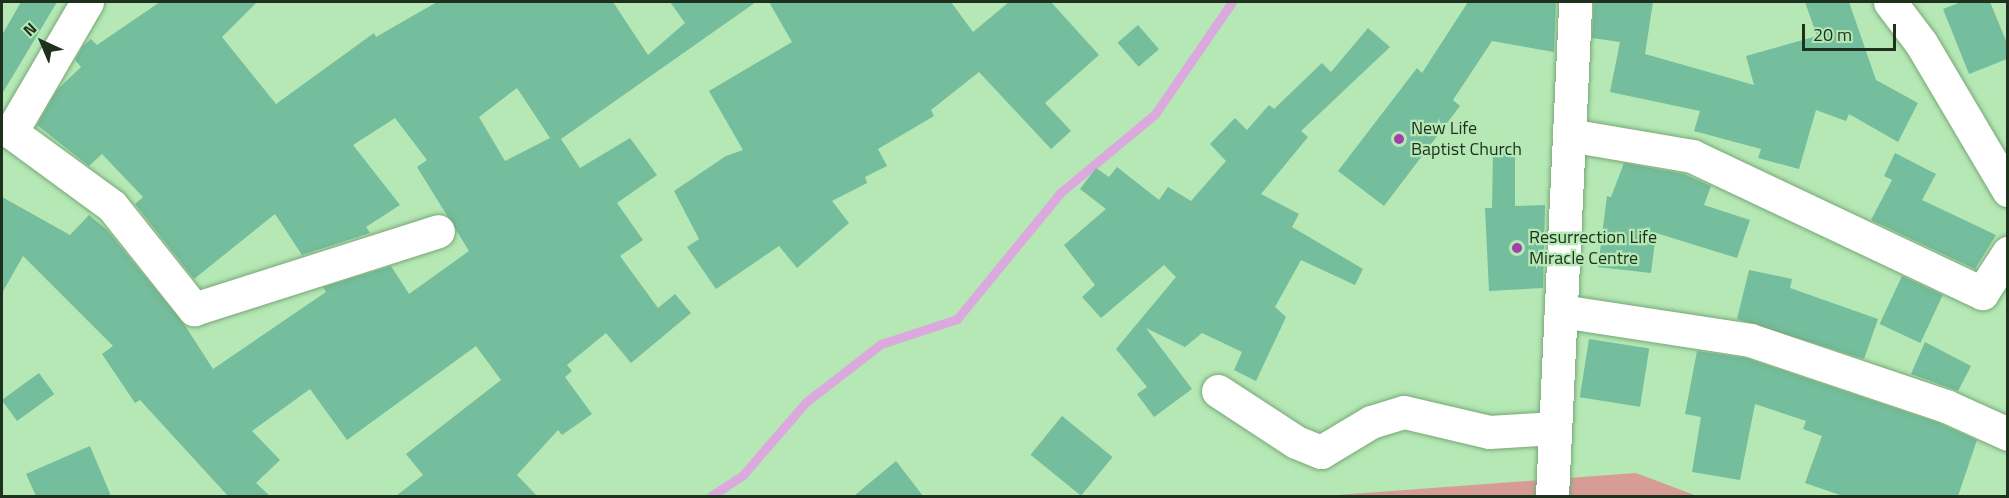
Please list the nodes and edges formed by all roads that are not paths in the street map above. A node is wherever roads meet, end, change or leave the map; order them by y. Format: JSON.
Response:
{"nodes":[{"id":1,"x":87,"y":2,"type":"edge"},
{"id":2,"x":1575,"y":2,"type":"edge"},
{"id":3,"x":1890,"y":2,"type":"edge"},
{"id":4,"x":1569,"y":135,"type":"junction"},
{"id":5,"x":2007,"y":190,"type":"edge"},
{"id":6,"x":438,"y":231,"type":"dead end"},
{"id":7,"x":2007,"y":253,"type":"edge"},
{"id":8,"x":1561,"y":311,"type":"junction"},
{"id":9,"x":1218,"y":391,"type":"dead end"},
{"id":10,"x":1555,"y":428,"type":"junction"},
{"id":11,"x":2007,"y":434,"type":"edge"},
{"id":12,"x":1552,"y":496,"type":"edge"}],
"edges":[{"from":1,"to":6,"type":"street"},
{"from":2,"to":4,"type":"street"},
{"from":3,"to":5,"type":"street"},
{"from":4,"to":7,"type":"street"},
{"from":4,"to":8,"type":"street"},
{"from":8,"to":10,"type":"street"},
{"from":8,"to":11,"type":"street"},
{"from":9,"to":10,"type":"street"},
{"from":10,"to":12,"type":"street"}]}
